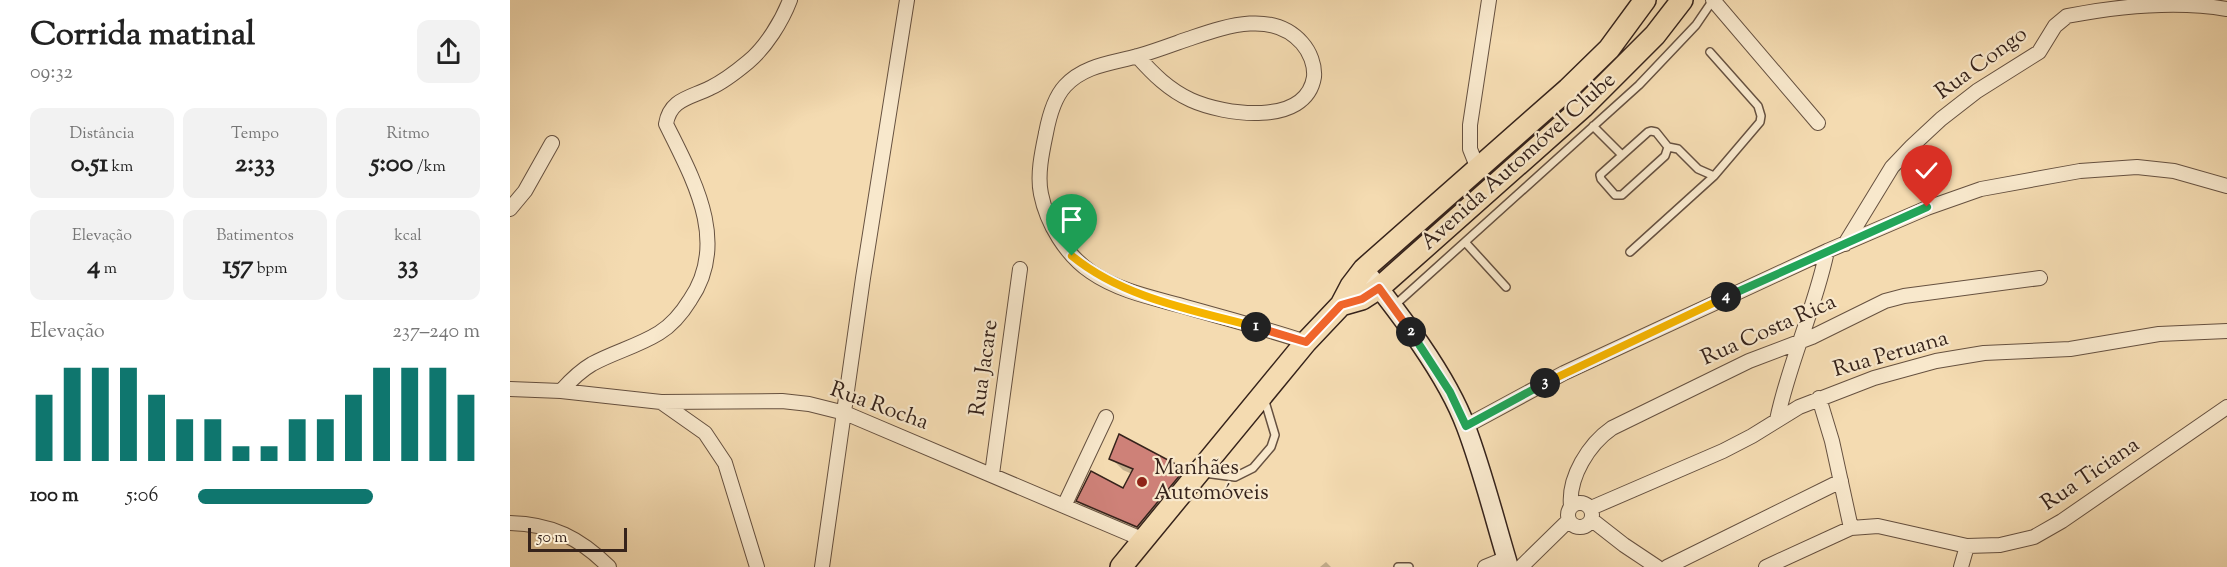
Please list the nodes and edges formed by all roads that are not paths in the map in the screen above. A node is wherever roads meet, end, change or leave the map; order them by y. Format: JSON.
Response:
{"nodes":[{"id":1,"x":790,"y":0,"type":"edge"},
{"id":2,"x":907,"y":0,"type":"edge"},
{"id":3,"x":1489,"y":0,"type":"edge"},
{"id":4,"x":1645,"y":0,"type":"edge"},
{"id":5,"x":1682,"y":0,"type":"edge"},
{"id":6,"x":1713,"y":0,"type":"edge"},
{"id":7,"x":2219,"y":5,"type":"edge"},
{"id":8,"x":1710,"y":52,"type":"dead end"},
{"id":9,"x":1137,"y":56,"type":"junction"},
{"id":10,"x":1568,"y":89,"type":"junction"},
{"id":11,"x":1583,"y":107,"type":"junction"},
{"id":12,"x":1818,"y":123,"type":"dead end"},
{"id":13,"x":1593,"y":126,"type":"junction"},
{"id":14,"x":552,"y":143,"type":"dead end"},
{"id":15,"x":1668,"y":147,"type":"junction"},
{"id":16,"x":1622,"y":154,"type":"junction"},
{"id":17,"x":1478,"y":169,"type":"junction"},
{"id":18,"x":1714,"y":176,"type":"junction"},
{"id":19,"x":2227,"y":186,"type":"edge"},
{"id":20,"x":1480,"y":198,"type":"junction"},
{"id":21,"x":510,"y":209,"type":"edge"},
{"id":22,"x":1465,"y":242,"type":"junction"},
{"id":23,"x":1845,"y":244,"type":"junction"},
{"id":24,"x":1827,"y":251,"type":"junction"},
{"id":25,"x":1630,"y":252,"type":"dead end"},
{"id":26,"x":1020,"y":269,"type":"dead end"},
{"id":27,"x":1364,"y":269,"type":"junction"},
{"id":28,"x":2040,"y":278,"type":"dead end"},
{"id":29,"x":1506,"y":287,"type":"dead end"},
{"id":30,"x":1379,"y":288,"type":"junction"},
{"id":31,"x":1341,"y":305,"type":"junction"},
{"id":32,"x":1393,"y":307,"type":"junction"},
{"id":33,"x":2227,"y":330,"type":"edge"},
{"id":34,"x":1306,"y":342,"type":"junction"},
{"id":35,"x":1800,"y":342,"type":"junction"},
{"id":36,"x":510,"y":389,"type":"edge"},
{"id":37,"x":561,"y":391,"type":"junction"},
{"id":38,"x":1263,"y":395,"type":"junction"},
{"id":39,"x":1819,"y":398,"type":"junction"},
{"id":40,"x":661,"y":402,"type":"junction"},
{"id":41,"x":2227,"y":407,"type":"edge"},
{"id":42,"x":845,"y":413,"type":"junction"},
{"id":43,"x":1106,"y":417,"type":"dead end"},
{"id":44,"x":1778,"y":420,"type":"junction"},
{"id":45,"x":1466,"y":426,"type":"junction"},
{"id":46,"x":1199,"y":473,"type":"junction"},
{"id":47,"x":992,"y":474,"type":"junction"},
{"id":48,"x":1841,"y":481,"type":"junction"},
{"id":49,"x":1064,"y":506,"type":"junction"},
{"id":50,"x":1570,"y":513,"type":"junction"},
{"id":51,"x":1591,"y":514,"type":"junction"},
{"id":52,"x":510,"y":523,"type":"edge"},
{"id":53,"x":1851,"y":528,"type":"junction"},
{"id":54,"x":1144,"y":540,"type":"junction"},
{"id":55,"x":1967,"y":546,"type":"junction"},
{"id":56,"x":1512,"y":564,"type":"edge"},
{"id":57,"x":609,"y":567,"type":"edge"},
{"id":58,"x":757,"y":567,"type":"edge"},
{"id":59,"x":822,"y":567,"type":"edge"},
{"id":60,"x":1121,"y":567,"type":"edge"},
{"id":61,"x":1398,"y":567,"type":"edge"},
{"id":62,"x":1408,"y":567,"type":"edge"},
{"id":63,"x":1485,"y":567,"type":"edge"},
{"id":64,"x":1657,"y":567,"type":"edge"},
{"id":65,"x":1668,"y":567,"type":"edge"},
{"id":66,"x":1766,"y":567,"type":"edge"},
{"id":67,"x":1961,"y":567,"type":"edge"}],
"edges":[{"from":1,"to":37,"type":"street"},
{"from":2,"to":42,"type":"street"},
{"from":3,"to":17,"type":"street"},
{"from":4,"to":10,"type":"main road","name":"Avenida Automóvel Clube"},
{"from":5,"to":11,"type":"main road","name":"Avenida Automóvel Clube"},
{"from":6,"to":12,"type":"street"},
{"from":6,"to":13,"type":"lane"},
{"from":7,"to":23,"type":"street","name":"Rua Congo"},
{"from":8,"to":18,"type":"lane"},
{"from":9,"to":9,"type":"street"},
{"from":9,"to":34,"type":"street"},
{"from":10,"to":11,"type":"main road"},
{"from":10,"to":17,"type":"main road","name":"Avenida Automóvel Clube"},
{"from":11,"to":20,"type":"main road","name":"Avenida Automóvel Clube"},
{"from":13,"to":16,"type":"lane"},
{"from":13,"to":22,"type":"lane"},
{"from":14,"to":21,"type":"street"},
{"from":15,"to":16,"type":"lane"},
{"from":15,"to":16,"type":"lane"},
{"from":15,"to":18,"type":"lane"},
{"from":17,"to":20,"type":"main road"},
{"from":17,"to":27,"type":"main road","name":"Avenida Automóvel Clube"},
{"from":18,"to":25,"type":"lane"},
{"from":19,"to":23,"type":"street"},
{"from":20,"to":30,"type":"main road","name":"Avenida Automóvel Clube"},
{"from":22,"to":29,"type":"lane"},
{"from":22,"to":32,"type":"lane"},
{"from":23,"to":24,"type":"street"},
{"from":24,"to":35,"type":"street"},
{"from":24,"to":45,"type":"street"},
{"from":26,"to":47,"type":"street","name":"Rua Jacare"},
{"from":27,"to":30,"type":"street"},
{"from":27,"to":31,"type":"main road","name":"Avenida Automóvel Clube"},
{"from":28,"to":35,"type":"street","name":"Rua Costa Rica"},
{"from":30,"to":31,"type":"main road","name":"Avenida Automóvel Clube"},
{"from":30,"to":32,"type":"street"},
{"from":31,"to":34,"type":"main road","name":"Avenida Automóvel Clube"},
{"from":32,"to":45,"type":"street"},
{"from":33,"to":39,"type":"street","name":"Rua Peruana"},
{"from":34,"to":38,"type":"main road","name":"Avenida Automóvel Clube"},
{"from":35,"to":44,"type":"street"},
{"from":35,"to":50,"type":"street","name":"Rua Costa Rica"},
{"from":36,"to":37,"type":"street","name":"Rua Rocha"},
{"from":37,"to":40,"type":"street","name":"Rua Rocha"},
{"from":38,"to":46,"type":"main road","name":"Avenida Automóvel Clube"},
{"from":38,"to":46,"type":"lane"},
{"from":39,"to":44,"type":"street","name":"Rua Peruana"},
{"from":39,"to":48,"type":"street"},
{"from":40,"to":42,"type":"street","name":"Rua Rocha"},
{"from":40,"to":58,"type":"street"},
{"from":41,"to":55,"type":"street","name":"Rua Ticiana"},
{"from":42,"to":47,"type":"street","name":"Rua Rocha"},
{"from":42,"to":59,"type":"street"},
{"from":43,"to":49,"type":"street"},
{"from":44,"to":51,"type":"street","name":"Rua Peruana"},
{"from":45,"to":56,"type":"street"},
{"from":46,"to":54,"type":"main road","name":"Avenida Automóvel Clube"},
{"from":47,"to":49,"type":"street","name":"Rua Rocha"},
{"from":48,"to":53,"type":"street"},
{"from":48,"to":65,"type":"street"},
{"from":49,"to":54,"type":"street","name":"Rua Rocha"},
{"from":50,"to":51,"type":"street"},
{"from":50,"to":51,"type":"street"},
{"from":50,"to":56,"type":"street"},
{"from":51,"to":64,"type":"street"},
{"from":52,"to":57,"type":"street"},
{"from":53,"to":55,"type":"street","name":"Rua Ticiana"},
{"from":53,"to":66,"type":"street"},
{"from":54,"to":60,"type":"main road","name":"Avenida Automóvel Clube"},
{"from":55,"to":67,"type":"street"},
{"from":56,"to":63,"type":"street"},
{"from":61,"to":62,"type":"lane"}]}
